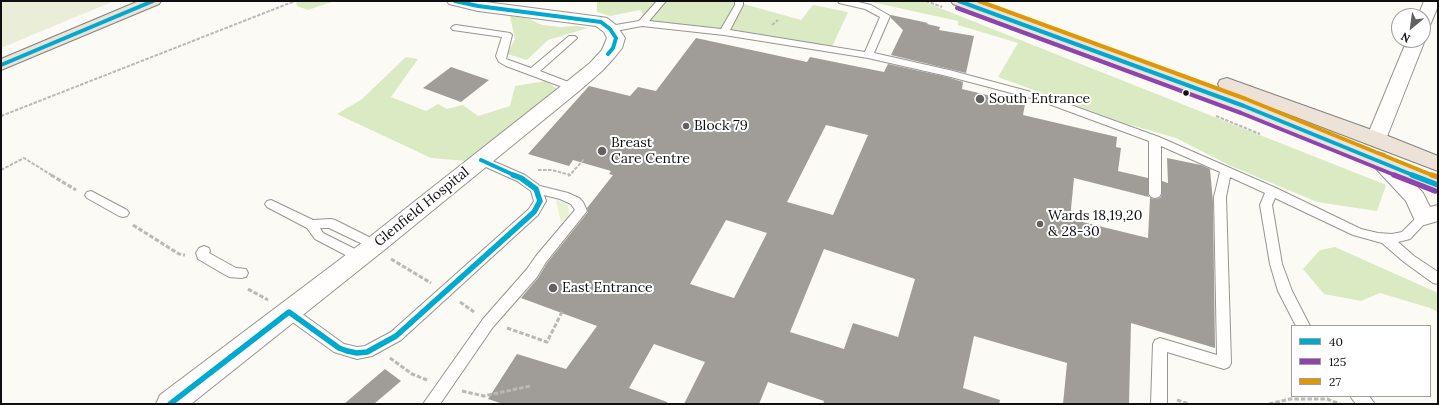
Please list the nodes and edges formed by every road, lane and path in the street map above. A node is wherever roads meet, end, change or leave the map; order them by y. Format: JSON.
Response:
{"nodes":[{"id":1,"x":153,"y":1,"type":"edge"},
{"id":2,"x":295,"y":1,"type":"edge"},
{"id":3,"x":455,"y":1,"type":"edge"},
{"id":4,"x":662,"y":1,"type":"edge"},
{"id":5,"x":739,"y":1,"type":"edge"},
{"id":6,"x":842,"y":1,"type":"edge"},
{"id":7,"x":959,"y":1,"type":"edge"},
{"id":8,"x":997,"y":1,"type":"edge"},
{"id":9,"x":642,"y":24,"type":"junction"},
{"id":10,"x":456,"y":28,"type":"dead end"},
{"id":11,"x":610,"y":29,"type":"junction"},
{"id":12,"x":724,"y":32,"type":"junction"},
{"id":13,"x":572,"y":38,"type":"dead end"},
{"id":14,"x":1413,"y":48,"type":"edge"},
{"id":15,"x":868,"y":55,"type":"junction"},
{"id":16,"x":1,"y":65,"type":"edge"},
{"id":17,"x":533,"y":72,"type":"junction"},
{"id":18,"x":572,"y":87,"type":"junction"},
{"id":19,"x":1,"y":116,"type":"edge"},
{"id":20,"x":1155,"y":139,"type":"junction"},
{"id":21,"x":1376,"y":149,"type":"junction"},
{"id":22,"x":584,"y":159,"type":"dead end"},
{"id":23,"x":481,"y":160,"type":"junction"},
{"id":24,"x":1438,"y":164,"type":"edge"},
{"id":25,"x":1,"y":170,"type":"edge"},
{"id":26,"x":1226,"y":170,"type":"junction"},
{"id":27,"x":539,"y":174,"type":"dead end"},
{"id":28,"x":1438,"y":185,"type":"edge"},
{"id":29,"x":536,"y":189,"type":"junction"},
{"id":30,"x":77,"y":190,"type":"dead end"},
{"id":31,"x":1272,"y":191,"type":"junction"},
{"id":32,"x":1155,"y":194,"type":"dead end"},
{"id":33,"x":91,"y":195,"type":"dead end"},
{"id":34,"x":271,"y":204,"type":"dead end"},
{"id":35,"x":1431,"y":215,"type":"edge"},
{"id":36,"x":126,"y":218,"type":"joint"},
{"id":37,"x":311,"y":225,"type":"junction"},
{"id":38,"x":1385,"y":238,"type":"junction"},
{"id":39,"x":369,"y":250,"type":"junction"},
{"id":40,"x":204,"y":251,"type":"dead end"},
{"id":41,"x":189,"y":256,"type":"dead end"},
{"id":42,"x":241,"y":273,"type":"dead end"},
{"id":43,"x":1438,"y":279,"type":"edge"},
{"id":44,"x":248,"y":288,"type":"dead end"},
{"id":45,"x":444,"y":292,"type":"junction"},
{"id":46,"x":289,"y":312,"type":"junction"},
{"id":47,"x":562,"y":312,"type":"dead end"},
{"id":48,"x":488,"y":323,"type":"junction"},
{"id":49,"x":1303,"y":325,"type":"edge"},
{"id":50,"x":1359,"y":397,"type":"edge"},
{"id":51,"x":1173,"y":398,"type":"dead end"},
{"id":52,"x":170,"y":404,"type":"edge"},
{"id":53,"x":431,"y":404,"type":"edge"},
{"id":54,"x":1159,"y":404,"type":"edge"},
{"id":55,"x":1189,"y":404,"type":"edge"},
{"id":56,"x":1269,"y":404,"type":"edge"},
{"id":57,"x":1340,"y":404,"type":"edge"},
{"id":58,"x":1367,"y":404,"type":"edge"}],
"edges":[{"from":1,"to":16,"type":"highway"},
{"from":2,"to":19,"type":"path"},
{"from":3,"to":11,"type":"street"},
{"from":4,"to":9,"type":"lane"},
{"from":5,"to":12,"type":"lane"},
{"from":6,"to":15,"type":"lane"},
{"from":7,"to":21,"type":"highway"},
{"from":8,"to":21,"type":"highway"},
{"from":9,"to":11,"type":"lane"},
{"from":9,"to":12,"type":"lane"},
{"from":10,"to":17,"type":"lane"},
{"from":11,"to":18,"type":"street","name":"Glenfield Hospital"},
{"from":12,"to":15,"type":"lane"},
{"from":13,"to":17,"type":"lane"},
{"from":14,"to":21,"type":"street"},
{"from":15,"to":20,"type":"lane"},
{"from":17,"to":18,"type":"lane"},
{"from":18,"to":23,"type":"street","name":"Glenfield Hospital"},
{"from":20,"to":26,"type":"lane"},
{"from":20,"to":32,"type":"lane"},
{"from":21,"to":24,"type":"highway"},
{"from":21,"to":28,"type":"highway"},
{"from":21,"to":35,"type":"street"},
{"from":22,"to":27,"type":"path"},
{"from":23,"to":29,"type":"lane"},
{"from":23,"to":39,"type":"street","name":"Glenfield Hospital"},
{"from":25,"to":30,"type":"path"},
{"from":26,"to":31,"type":"lane"},
{"from":26,"to":54,"type":"lane"},
{"from":29,"to":45,"type":"lane"},
{"from":29,"to":48,"type":"lane"},
{"from":31,"to":38,"type":"lane"},
{"from":31,"to":49,"type":"lane"},
{"from":33,"to":36,"type":"lane"},
{"from":34,"to":37,"type":"lane"},
{"from":35,"to":38,"type":"lane"},
{"from":36,"to":41,"type":"path"},
{"from":37,"to":39,"type":"lane"},
{"from":37,"to":39,"type":"lane"},
{"from":38,"to":43,"type":"lane"},
{"from":39,"to":45,"type":"path"},
{"from":39,"to":46,"type":"street","name":"Glenfield Hospital"},
{"from":40,"to":42,"type":"lane"},
{"from":44,"to":46,"type":"path"},
{"from":45,"to":46,"type":"lane"},
{"from":45,"to":48,"type":"path"},
{"from":46,"to":52,"type":"street","name":"Glenfield Hospital"},
{"from":47,"to":48,"type":"path"},
{"from":48,"to":53,"type":"lane"},
{"from":50,"to":58,"type":"lane"},
{"from":51,"to":55,"type":"path"},
{"from":56,"to":57,"type":"path"}]}
